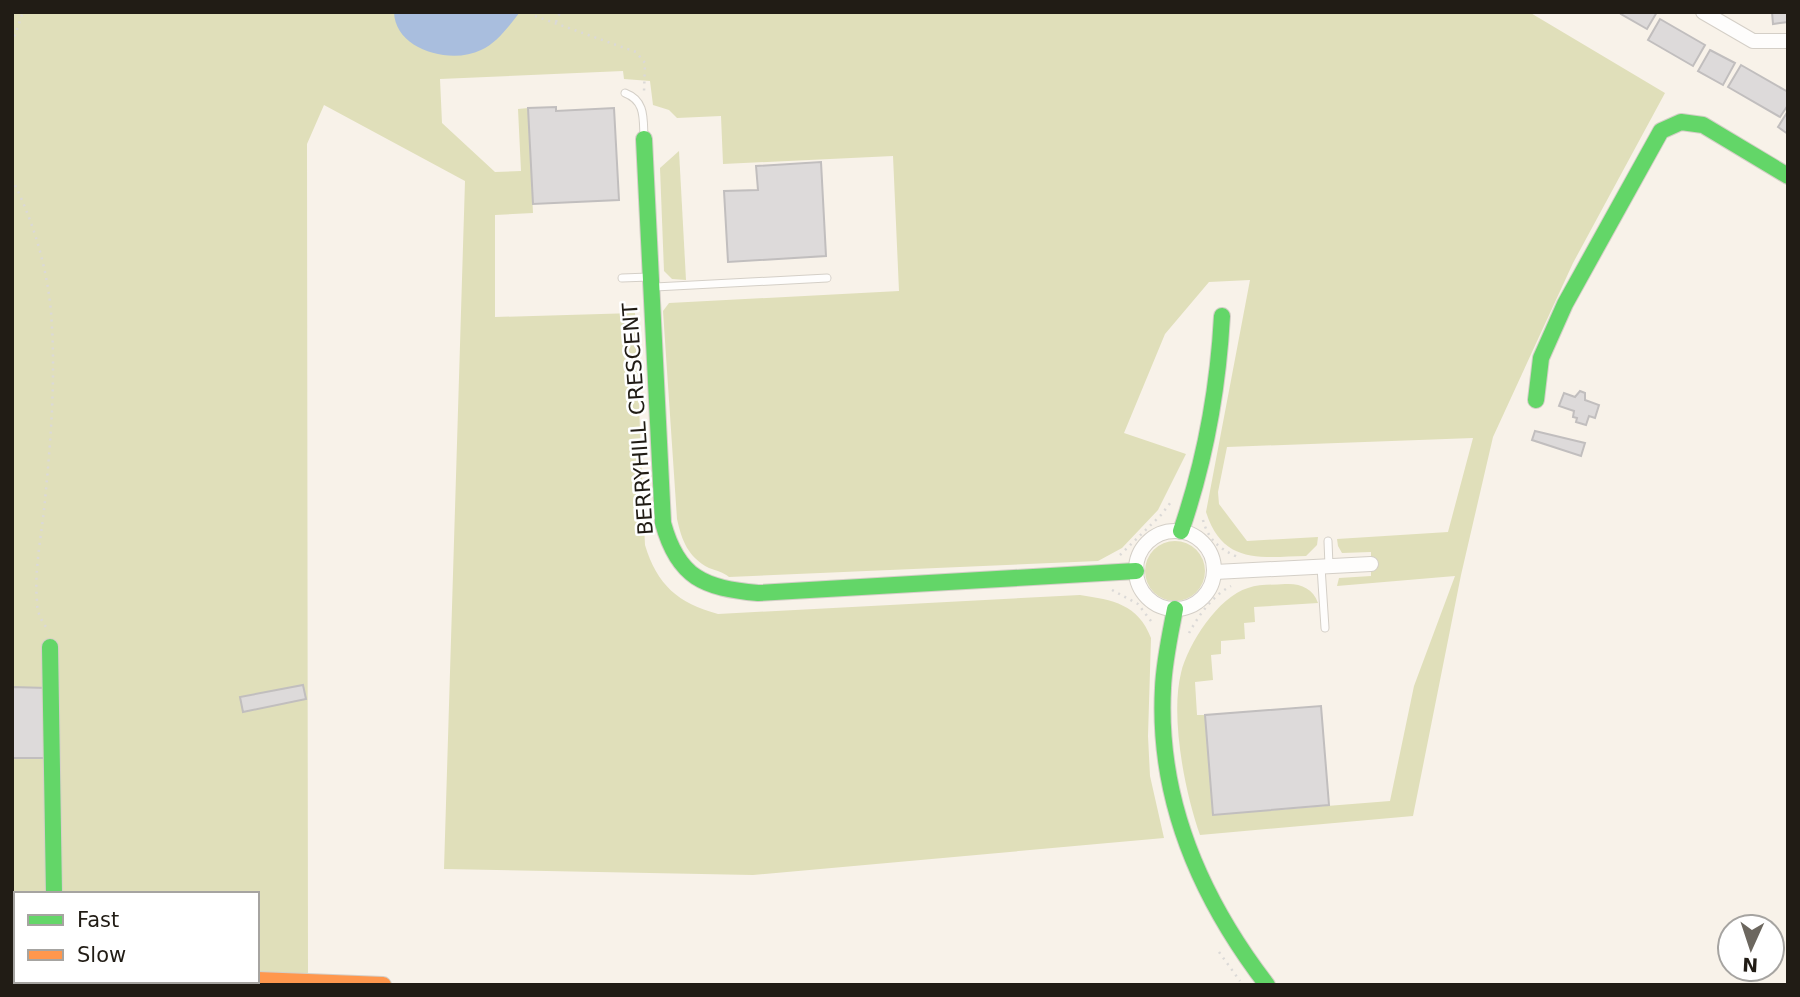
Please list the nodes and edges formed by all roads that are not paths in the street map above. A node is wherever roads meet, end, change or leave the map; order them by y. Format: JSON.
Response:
{"nodes":[{"id":1,"x":1703,"y":12,"type":"edge"},
{"id":2,"x":1788,"y":41,"type":"edge"},
{"id":3,"x":625,"y":93,"type":"dead end"},
{"id":4,"x":644,"y":138,"type":"joint"},
{"id":5,"x":1788,"y":176,"type":"edge"},
{"id":6,"x":622,"y":278,"type":"dead end"},
{"id":7,"x":827,"y":278,"type":"dead end"},
{"id":8,"x":650,"y":282,"type":"junction"},
{"id":9,"x":1222,"y":316,"type":"dead end"},
{"id":10,"x":1536,"y":400,"type":"dead end"},
{"id":11,"x":1181,"y":531,"type":"junction"},
{"id":12,"x":1328,"y":541,"type":"dead end"},
{"id":13,"x":1371,"y":564,"type":"dead end"},
{"id":14,"x":1325,"y":567,"type":"junction"},
{"id":15,"x":1136,"y":571,"type":"junction"},
{"id":16,"x":1215,"y":572,"type":"junction"},
{"id":17,"x":1175,"y":609,"type":"junction"},
{"id":18,"x":1325,"y":628,"type":"dead end"},
{"id":19,"x":50,"y":648,"type":"road end"},
{"id":20,"x":54,"y":892,"type":"edge"},
{"id":21,"x":259,"y":980,"type":"edge"},
{"id":22,"x":383,"y":985,"type":"edge"},
{"id":23,"x":1267,"y":985,"type":"edge"}],
"edges":[{"from":1,"to":2,"type":"street"},
{"from":3,"to":4,"type":"lane"},
{"from":4,"to":8,"type":"street","name":"BERRYHILL CRESCENT"},
{"from":5,"to":10,"type":"street"},
{"from":6,"to":8,"type":"lane"},
{"from":7,"to":8,"type":"lane"},
{"from":8,"to":15,"type":"street","name":"BERRYHILL CRESCENT"},
{"from":9,"to":11,"type":"street"},
{"from":11,"to":15,"type":"street"},
{"from":11,"to":16,"type":"street"},
{"from":12,"to":14,"type":"lane"},
{"from":13,"to":14,"type":"street"},
{"from":14,"to":16,"type":"street"},
{"from":14,"to":18,"type":"lane"},
{"from":15,"to":17,"type":"street"},
{"from":16,"to":17,"type":"street"},
{"from":17,"to":23,"type":"street"},
{"from":19,"to":20,"type":"street"},
{"from":21,"to":22,"type":"street"}]}
